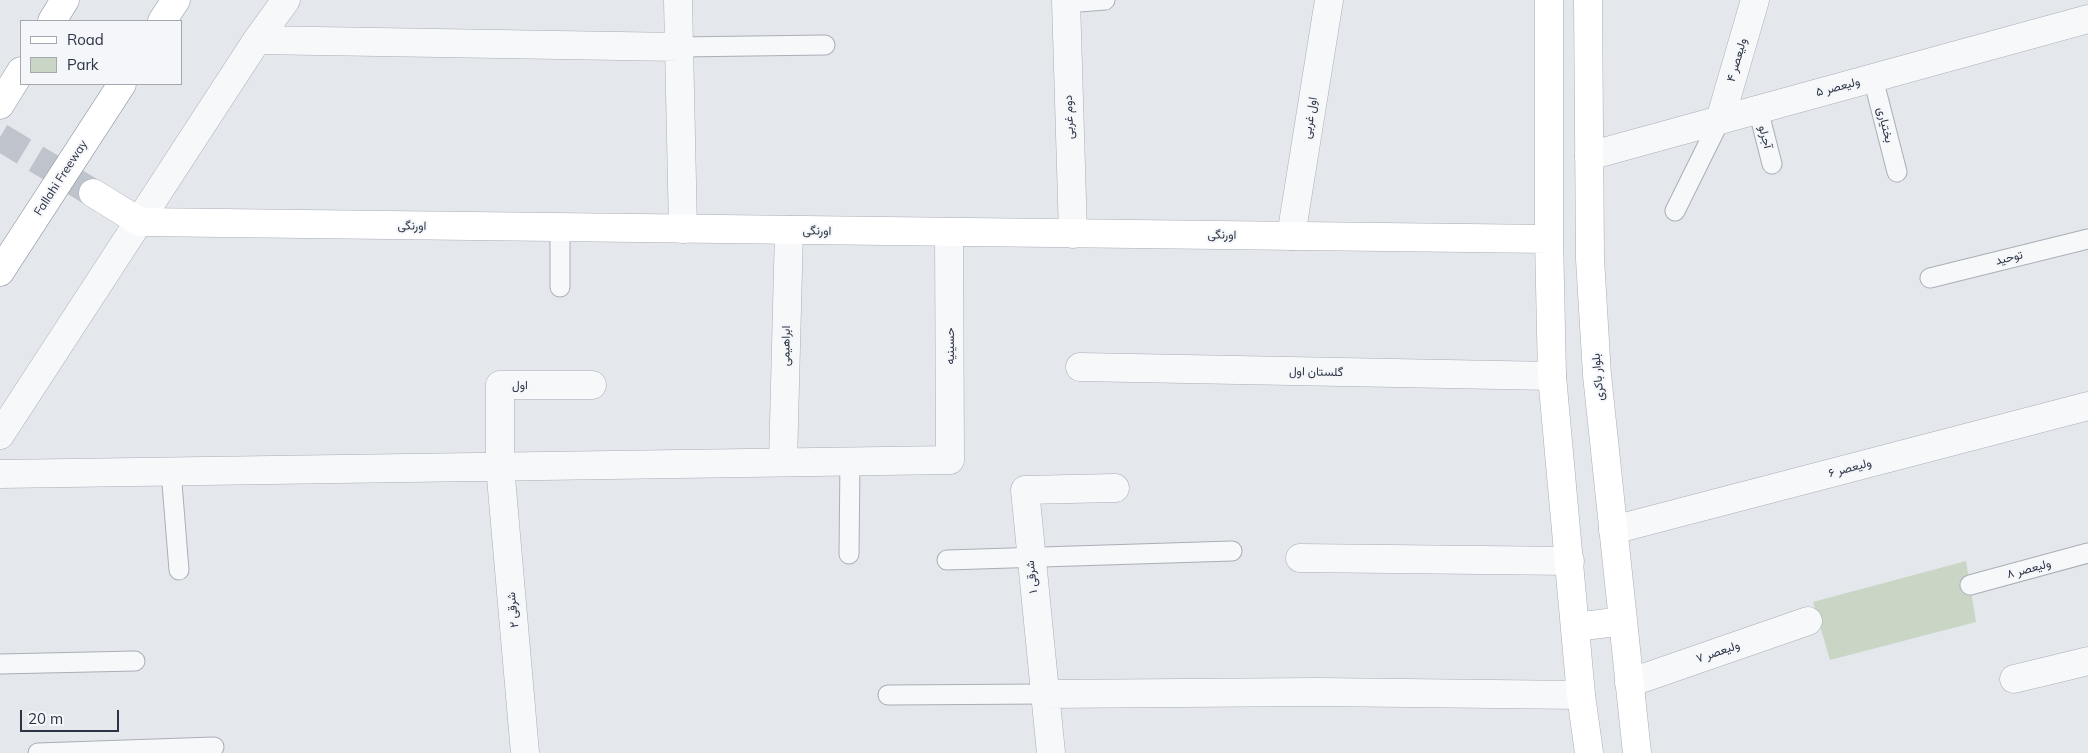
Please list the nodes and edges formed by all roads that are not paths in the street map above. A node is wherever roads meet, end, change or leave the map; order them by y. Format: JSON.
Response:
{"nodes":[{"id":1,"x":65,"y":0,"type":"edge"},
{"id":2,"x":176,"y":0,"type":"edge"},
{"id":3,"x":286,"y":0,"type":"edge"},
{"id":4,"x":678,"y":0,"type":"edge"},
{"id":5,"x":1105,"y":0,"type":"edge"},
{"id":6,"x":1329,"y":0,"type":"edge"},
{"id":7,"x":1549,"y":0,"type":"edge"},
{"id":8,"x":1588,"y":0,"type":"edge"},
{"id":9,"x":1755,"y":0,"type":"edge"},
{"id":10,"x":1066,"y":1,"type":"edge"},
{"id":11,"x":2088,"y":18,"type":"edge"},
{"id":12,"x":53,"y":20,"type":"edge"},
{"id":13,"x":163,"y":20,"type":"edge"},
{"id":14,"x":257,"y":40,"type":"junction"},
{"id":15,"x":826,"y":45,"type":"dead end"},
{"id":16,"x":679,"y":47,"type":"junction"},
{"id":17,"x":20,"y":73,"type":"edge"},
{"id":18,"x":1873,"y":78,"type":"junction"},
{"id":19,"x":121,"y":85,"type":"edge"},
{"id":20,"x":0,"y":105,"type":"edge"},
{"id":21,"x":1758,"y":109,"type":"junction"},
{"id":22,"x":1720,"y":120,"type":"junction"},
{"id":23,"x":1589,"y":156,"type":"junction"},
{"id":24,"x":1772,"y":164,"type":"dead end"},
{"id":25,"x":1897,"y":172,"type":"dead end"},
{"id":26,"x":93,"y":193,"type":"tunnel mouth"},
{"id":27,"x":1675,"y":212,"type":"dead end"},
{"id":28,"x":140,"y":222,"type":"junction"},
{"id":29,"x":560,"y":228,"type":"junction"},
{"id":30,"x":683,"y":229,"type":"junction"},
{"id":31,"x":789,"y":230,"type":"junction"},
{"id":32,"x":949,"y":232,"type":"junction"},
{"id":33,"x":1072,"y":234,"type":"junction"},
{"id":34,"x":1291,"y":236,"type":"junction"},
{"id":35,"x":1549,"y":239,"type":"junction"},
{"id":36,"x":2088,"y":239,"type":"edge"},
{"id":37,"x":0,"y":272,"type":"edge"},
{"id":38,"x":1930,"y":278,"type":"dead end"},
{"id":39,"x":560,"y":287,"type":"dead end"},
{"id":40,"x":1080,"y":368,"type":"dead end"},
{"id":41,"x":1552,"y":376,"type":"junction"},
{"id":42,"x":592,"y":385,"type":"dead end"},
{"id":43,"x":2088,"y":406,"type":"edge"},
{"id":44,"x":0,"y":435,"type":"edge"},
{"id":45,"x":784,"y":462,"type":"junction"},
{"id":46,"x":850,"y":462,"type":"junction"},
{"id":47,"x":500,"y":466,"type":"junction"},
{"id":48,"x":171,"y":471,"type":"junction"},
{"id":49,"x":0,"y":474,"type":"edge"},
{"id":50,"x":1115,"y":488,"type":"dead end"},
{"id":51,"x":1613,"y":530,"type":"junction"},
{"id":52,"x":1232,"y":551,"type":"dead end"},
{"id":53,"x":2088,"y":553,"type":"edge"},
{"id":54,"x":849,"y":554,"type":"dead end"},
{"id":55,"x":1030,"y":556,"type":"junction"},
{"id":56,"x":1300,"y":558,"type":"dead end"},
{"id":57,"x":947,"y":560,"type":"dead end"},
{"id":58,"x":1570,"y":562,"type":"junction"},
{"id":59,"x":179,"y":570,"type":"dead end"},
{"id":60,"x":1970,"y":585,"type":"dead end"},
{"id":61,"x":1623,"y":621,"type":"junction"},
{"id":62,"x":1808,"y":621,"type":"dead end"},
{"id":63,"x":1576,"y":627,"type":"junction"},
{"id":64,"x":135,"y":661,"type":"dead end"},
{"id":65,"x":2088,"y":661,"type":"edge"},
{"id":66,"x":0,"y":664,"type":"edge"},
{"id":67,"x":2014,"y":679,"type":"dead end"},
{"id":68,"x":1629,"y":683,"type":"junction"},
{"id":69,"x":1045,"y":694,"type":"junction"},
{"id":70,"x":888,"y":695,"type":"dead end"},
{"id":71,"x":1581,"y":695,"type":"junction"},
{"id":72,"x":214,"y":747,"type":"dead end"},
{"id":73,"x":38,"y":753,"type":"edge"},
{"id":74,"x":525,"y":753,"type":"edge"},
{"id":75,"x":1051,"y":753,"type":"edge"},
{"id":76,"x":1589,"y":753,"type":"edge"},
{"id":77,"x":1637,"y":753,"type":"edge"}],
"edges":[{"from":1,"to":12,"type":"main road"},
{"from":2,"to":13,"type":"main road"},
{"from":3,"to":14,"type":"street"},
{"from":4,"to":16,"type":"street"},
{"from":5,"to":10,"type":"lane"},
{"from":6,"to":34,"type":"street","name":"اول غربی"},
{"from":7,"to":35,"type":"main road"},
{"from":8,"to":23,"type":"main road","name":"بلوار باکری"},
{"from":9,"to":22,"type":"street","name":"ولیعصر ۴"},
{"from":10,"to":33,"type":"street","name":"دوم غربی"},
{"from":11,"to":18,"type":"street","name":"ولیعصر ۵"},
{"from":14,"to":16,"type":"street"},
{"from":14,"to":28,"type":"street"},
{"from":15,"to":16,"type":"lane"},
{"from":16,"to":30,"type":"street"},
{"from":17,"to":20,"type":"main road"},
{"from":18,"to":21,"type":"street","name":"ولیعصر ۵"},
{"from":18,"to":25,"type":"lane","name":"بختیاری"},
{"from":19,"to":37,"type":"main road","name":"Fallahi Freeway"},
{"from":21,"to":22,"type":"street","name":"ولیعصر ۵"},
{"from":21,"to":24,"type":"lane","name":"آجرلو"},
{"from":22,"to":23,"type":"street","name":"ولیعصر ۵"},
{"from":22,"to":27,"type":"lane"},
{"from":23,"to":51,"type":"main road","name":"بلوار باکری"},
{"from":26,"to":28,"type":"main road"},
{"from":28,"to":29,"type":"main road","name":"اورنگی"},
{"from":28,"to":44,"type":"street"},
{"from":29,"to":30,"type":"main road","name":"اورنگی"},
{"from":29,"to":39,"type":"lane"},
{"from":30,"to":31,"type":"main road","name":"اورنگی"},
{"from":31,"to":32,"type":"main road","name":"اورنگی"},
{"from":31,"to":45,"type":"street","name":"ابراهیمی"},
{"from":32,"to":33,"type":"main road","name":"اورنگی"},
{"from":32,"to":46,"type":"street","name":"حسینیه"},
{"from":33,"to":34,"type":"main road","name":"اورنگی"},
{"from":34,"to":35,"type":"main road","name":"اورنگی"},
{"from":35,"to":41,"type":"main road"},
{"from":36,"to":38,"type":"lane","name":"توحید"},
{"from":40,"to":41,"type":"street","name":"گلستان اول"},
{"from":41,"to":58,"type":"main road"},
{"from":42,"to":47,"type":"street","name":"اول"},
{"from":43,"to":51,"type":"street","name":"ولیعصر ۶"},
{"from":45,"to":46,"type":"street"},
{"from":45,"to":47,"type":"street"},
{"from":46,"to":54,"type":"lane"},
{"from":47,"to":48,"type":"street"},
{"from":47,"to":74,"type":"street","name":"۲ شرقی"},
{"from":48,"to":49,"type":"street"},
{"from":48,"to":59,"type":"lane"},
{"from":50,"to":55,"type":"street","name":"۱ شرقی"},
{"from":51,"to":61,"type":"main road","name":"بلوار باکری"},
{"from":52,"to":55,"type":"lane"},
{"from":53,"to":60,"type":"lane","name":"ولیعصر ۸"},
{"from":55,"to":57,"type":"lane"},
{"from":55,"to":69,"type":"street","name":"۱ شرقی"},
{"from":56,"to":58,"type":"street"},
{"from":58,"to":63,"type":"main road"},
{"from":61,"to":63,"type":"main road"},
{"from":61,"to":68,"type":"main road","name":"بلوار باکری"},
{"from":62,"to":68,"type":"street","name":"ولیعصر ۷"},
{"from":63,"to":71,"type":"main road"},
{"from":64,"to":66,"type":"lane"},
{"from":65,"to":67,"type":"street"},
{"from":68,"to":77,"type":"main road","name":"بلوار باکری"},
{"from":69,"to":70,"type":"lane"},
{"from":69,"to":71,"type":"street"},
{"from":69,"to":75,"type":"street","name":"۱ شرقی"},
{"from":71,"to":76,"type":"main road"},
{"from":72,"to":73,"type":"lane"}]}
